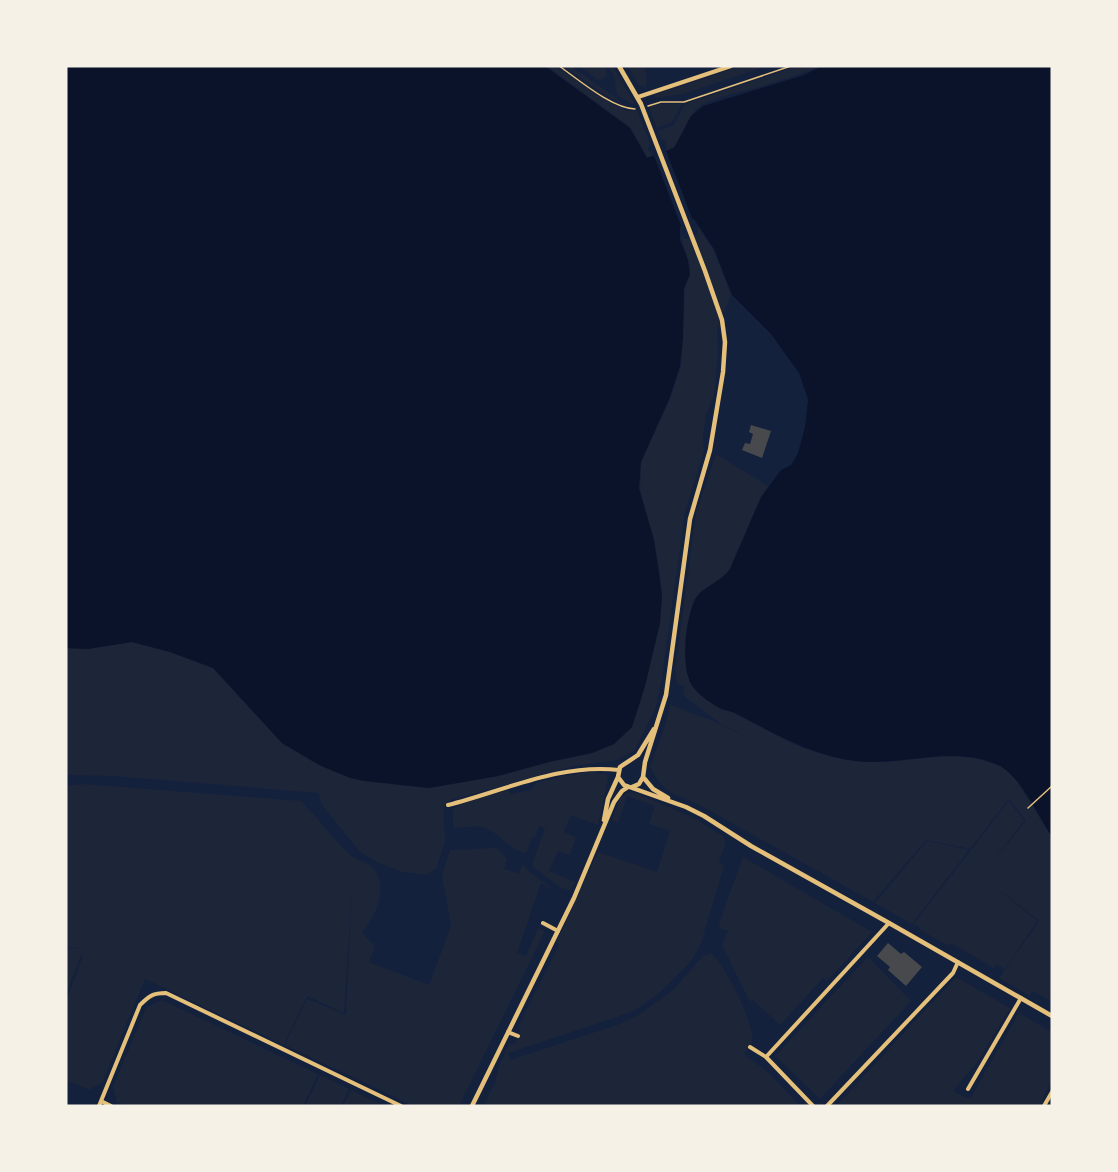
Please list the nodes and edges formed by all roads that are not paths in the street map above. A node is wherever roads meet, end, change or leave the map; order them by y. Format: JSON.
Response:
{"nodes":[{"id":1,"x":619,"y":66,"type":"edge"},
{"id":2,"x":731,"y":66,"type":"edge"},
{"id":3,"x":638,"y":98,"type":"junction"},
{"id":4,"x":660,"y":718,"type":"junction"},
{"id":5,"x":631,"y":761,"type":"junction"},
{"id":6,"x":619,"y":770,"type":"junction"},
{"id":7,"x":643,"y":774,"type":"junction"},
{"id":8,"x":618,"y":777,"type":"junction"},
{"id":9,"x":630,"y":787,"type":"junction"},
{"id":10,"x":675,"y":803,"type":"junction"},
{"id":11,"x":448,"y":804,"type":"dead end"},
{"id":12,"x":601,"y":834,"type":"junction"},
{"id":13,"x":889,"y":922,"type":"junction"},
{"id":14,"x":543,"y":923,"type":"dead end"},
{"id":15,"x":558,"y":931,"type":"junction"},
{"id":16,"x":958,"y":962,"type":"junction"},
{"id":17,"x":1021,"y":998,"type":"junction"},
{"id":18,"x":1052,"y":1016,"type":"edge"},
{"id":19,"x":508,"y":1032,"type":"junction"},
{"id":20,"x":518,"y":1036,"type":"dead end"},
{"id":21,"x":750,"y":1047,"type":"dead end"},
{"id":22,"x":766,"y":1057,"type":"junction"},
{"id":23,"x":968,"y":1089,"type":"dead end"},
{"id":24,"x":1052,"y":1092,"type":"edge"},
{"id":25,"x":100,"y":1104,"type":"edge"},
{"id":26,"x":111,"y":1106,"type":"edge"},
{"id":27,"x":401,"y":1106,"type":"edge"},
{"id":28,"x":472,"y":1106,"type":"edge"},
{"id":29,"x":813,"y":1106,"type":"edge"},
{"id":30,"x":827,"y":1106,"type":"edge"},
{"id":31,"x":1044,"y":1106,"type":"edge"}],
"edges":[{"from":1,"to":3,"type":"street"},
{"from":2,"to":3,"type":"street"},
{"from":3,"to":4,"type":"street"},
{"from":4,"to":5,"type":"street"},
{"from":4,"to":7,"type":"street"},
{"from":5,"to":6,"type":"street"},
{"from":5,"to":7,"type":"street"},
{"from":6,"to":8,"type":"street"},
{"from":6,"to":11,"type":"street"},
{"from":7,"to":9,"type":"street"},
{"from":7,"to":10,"type":"street"},
{"from":8,"to":9,"type":"street"},
{"from":8,"to":12,"type":"street"},
{"from":9,"to":10,"type":"street"},
{"from":9,"to":12,"type":"street"},
{"from":10,"to":13,"type":"street"},
{"from":12,"to":15,"type":"street"},
{"from":13,"to":16,"type":"street"},
{"from":13,"to":22,"type":"street"},
{"from":14,"to":15,"type":"street"},
{"from":15,"to":19,"type":"street"},
{"from":16,"to":17,"type":"street"},
{"from":16,"to":30,"type":"street"},
{"from":17,"to":18,"type":"street"},
{"from":17,"to":23,"type":"street"},
{"from":19,"to":20,"type":"street"},
{"from":19,"to":28,"type":"street"},
{"from":21,"to":22,"type":"street"},
{"from":22,"to":29,"type":"street"},
{"from":24,"to":31,"type":"street"},
{"from":25,"to":26,"type":"street"},
{"from":25,"to":27,"type":"street"}]}
